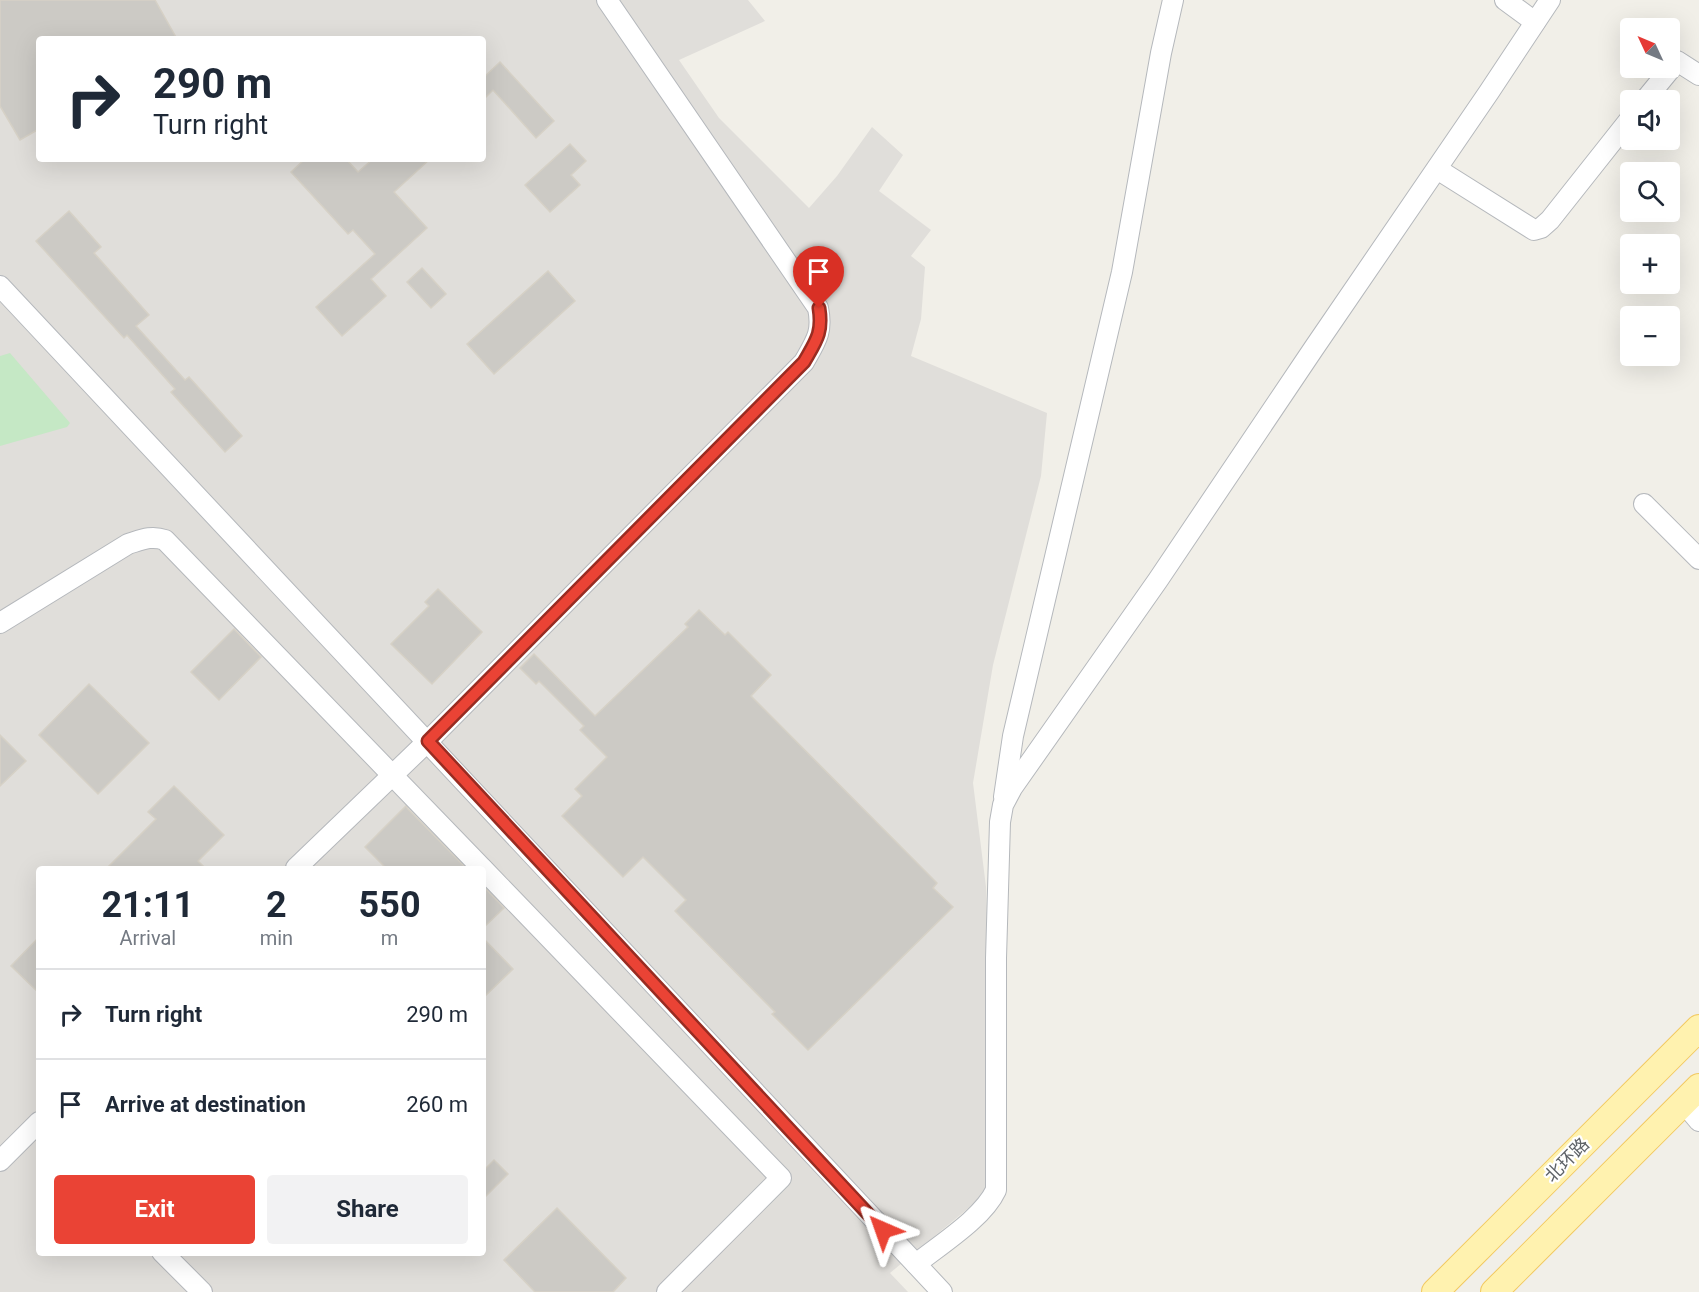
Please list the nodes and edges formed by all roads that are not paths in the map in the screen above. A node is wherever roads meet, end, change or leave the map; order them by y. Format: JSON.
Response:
{"nodes":[{"id":1,"x":607,"y":0,"type":"edge"},
{"id":2,"x":1173,"y":0,"type":"edge"},
{"id":3,"x":1505,"y":0,"type":"edge"},
{"id":4,"x":1550,"y":0,"type":"edge"},
{"id":5,"x":1536,"y":22,"type":"junction"},
{"id":6,"x":1699,"y":75,"type":"edge"},
{"id":7,"x":1653,"y":90,"type":"edge"},
{"id":8,"x":1620,"y":132,"type":"edge"},
{"id":9,"x":1437,"y":169,"type":"junction"},
{"id":10,"x":0,"y":286,"type":"edge"},
{"id":11,"x":1644,"y":504,"type":"dead end"},
{"id":12,"x":1699,"y":559,"type":"edge"},
{"id":13,"x":0,"y":623,"type":"edge"},
{"id":14,"x":428,"y":741,"type":"junction"},
{"id":15,"x":392,"y":775,"type":"junction"},
{"id":16,"x":1003,"y":805,"type":"junction"},
{"id":17,"x":298,"y":866,"type":"edge"},
{"id":18,"x":480,"y":866,"type":"edge"},
{"id":19,"x":486,"y":872,"type":"edge"},
{"id":20,"x":1699,"y":1028,"type":"edge"},
{"id":21,"x":1694,"y":1103,"type":"edge"},
{"id":22,"x":36,"y":1128,"type":"edge"},
{"id":23,"x":0,"y":1161,"type":"edge"},
{"id":24,"x":166,"y":1256,"type":"edge"},
{"id":25,"x":916,"y":1264,"type":"junction"},
{"id":26,"x":202,"y":1292,"type":"edge"},
{"id":27,"x":668,"y":1292,"type":"edge"},
{"id":28,"x":942,"y":1292,"type":"edge"},
{"id":29,"x":1435,"y":1292,"type":"edge"},
{"id":30,"x":1494,"y":1292,"type":"edge"}],
"edges":[{"from":1,"to":14,"type":"street"},
{"from":2,"to":16,"type":"street"},
{"from":3,"to":5,"type":"street"},
{"from":4,"to":5,"type":"street"},
{"from":5,"to":9,"type":"street"},
{"from":6,"to":7,"type":"street"},
{"from":8,"to":9,"type":"street"},
{"from":9,"to":16,"type":"street"},
{"from":10,"to":14,"type":"street"},
{"from":11,"to":12,"type":"street"},
{"from":13,"to":15,"type":"street"},
{"from":14,"to":15,"type":"street"},
{"from":14,"to":25,"type":"street"},
{"from":15,"to":17,"type":"street"},
{"from":15,"to":18,"type":"street"},
{"from":16,"to":25,"type":"street"},
{"from":19,"to":27,"type":"street"},
{"from":20,"to":29,"type":"main road","name":"北环路"},
{"from":21,"to":30,"type":"main road"},
{"from":22,"to":23,"type":"street"},
{"from":24,"to":26,"type":"street"},
{"from":25,"to":28,"type":"street"}]}
